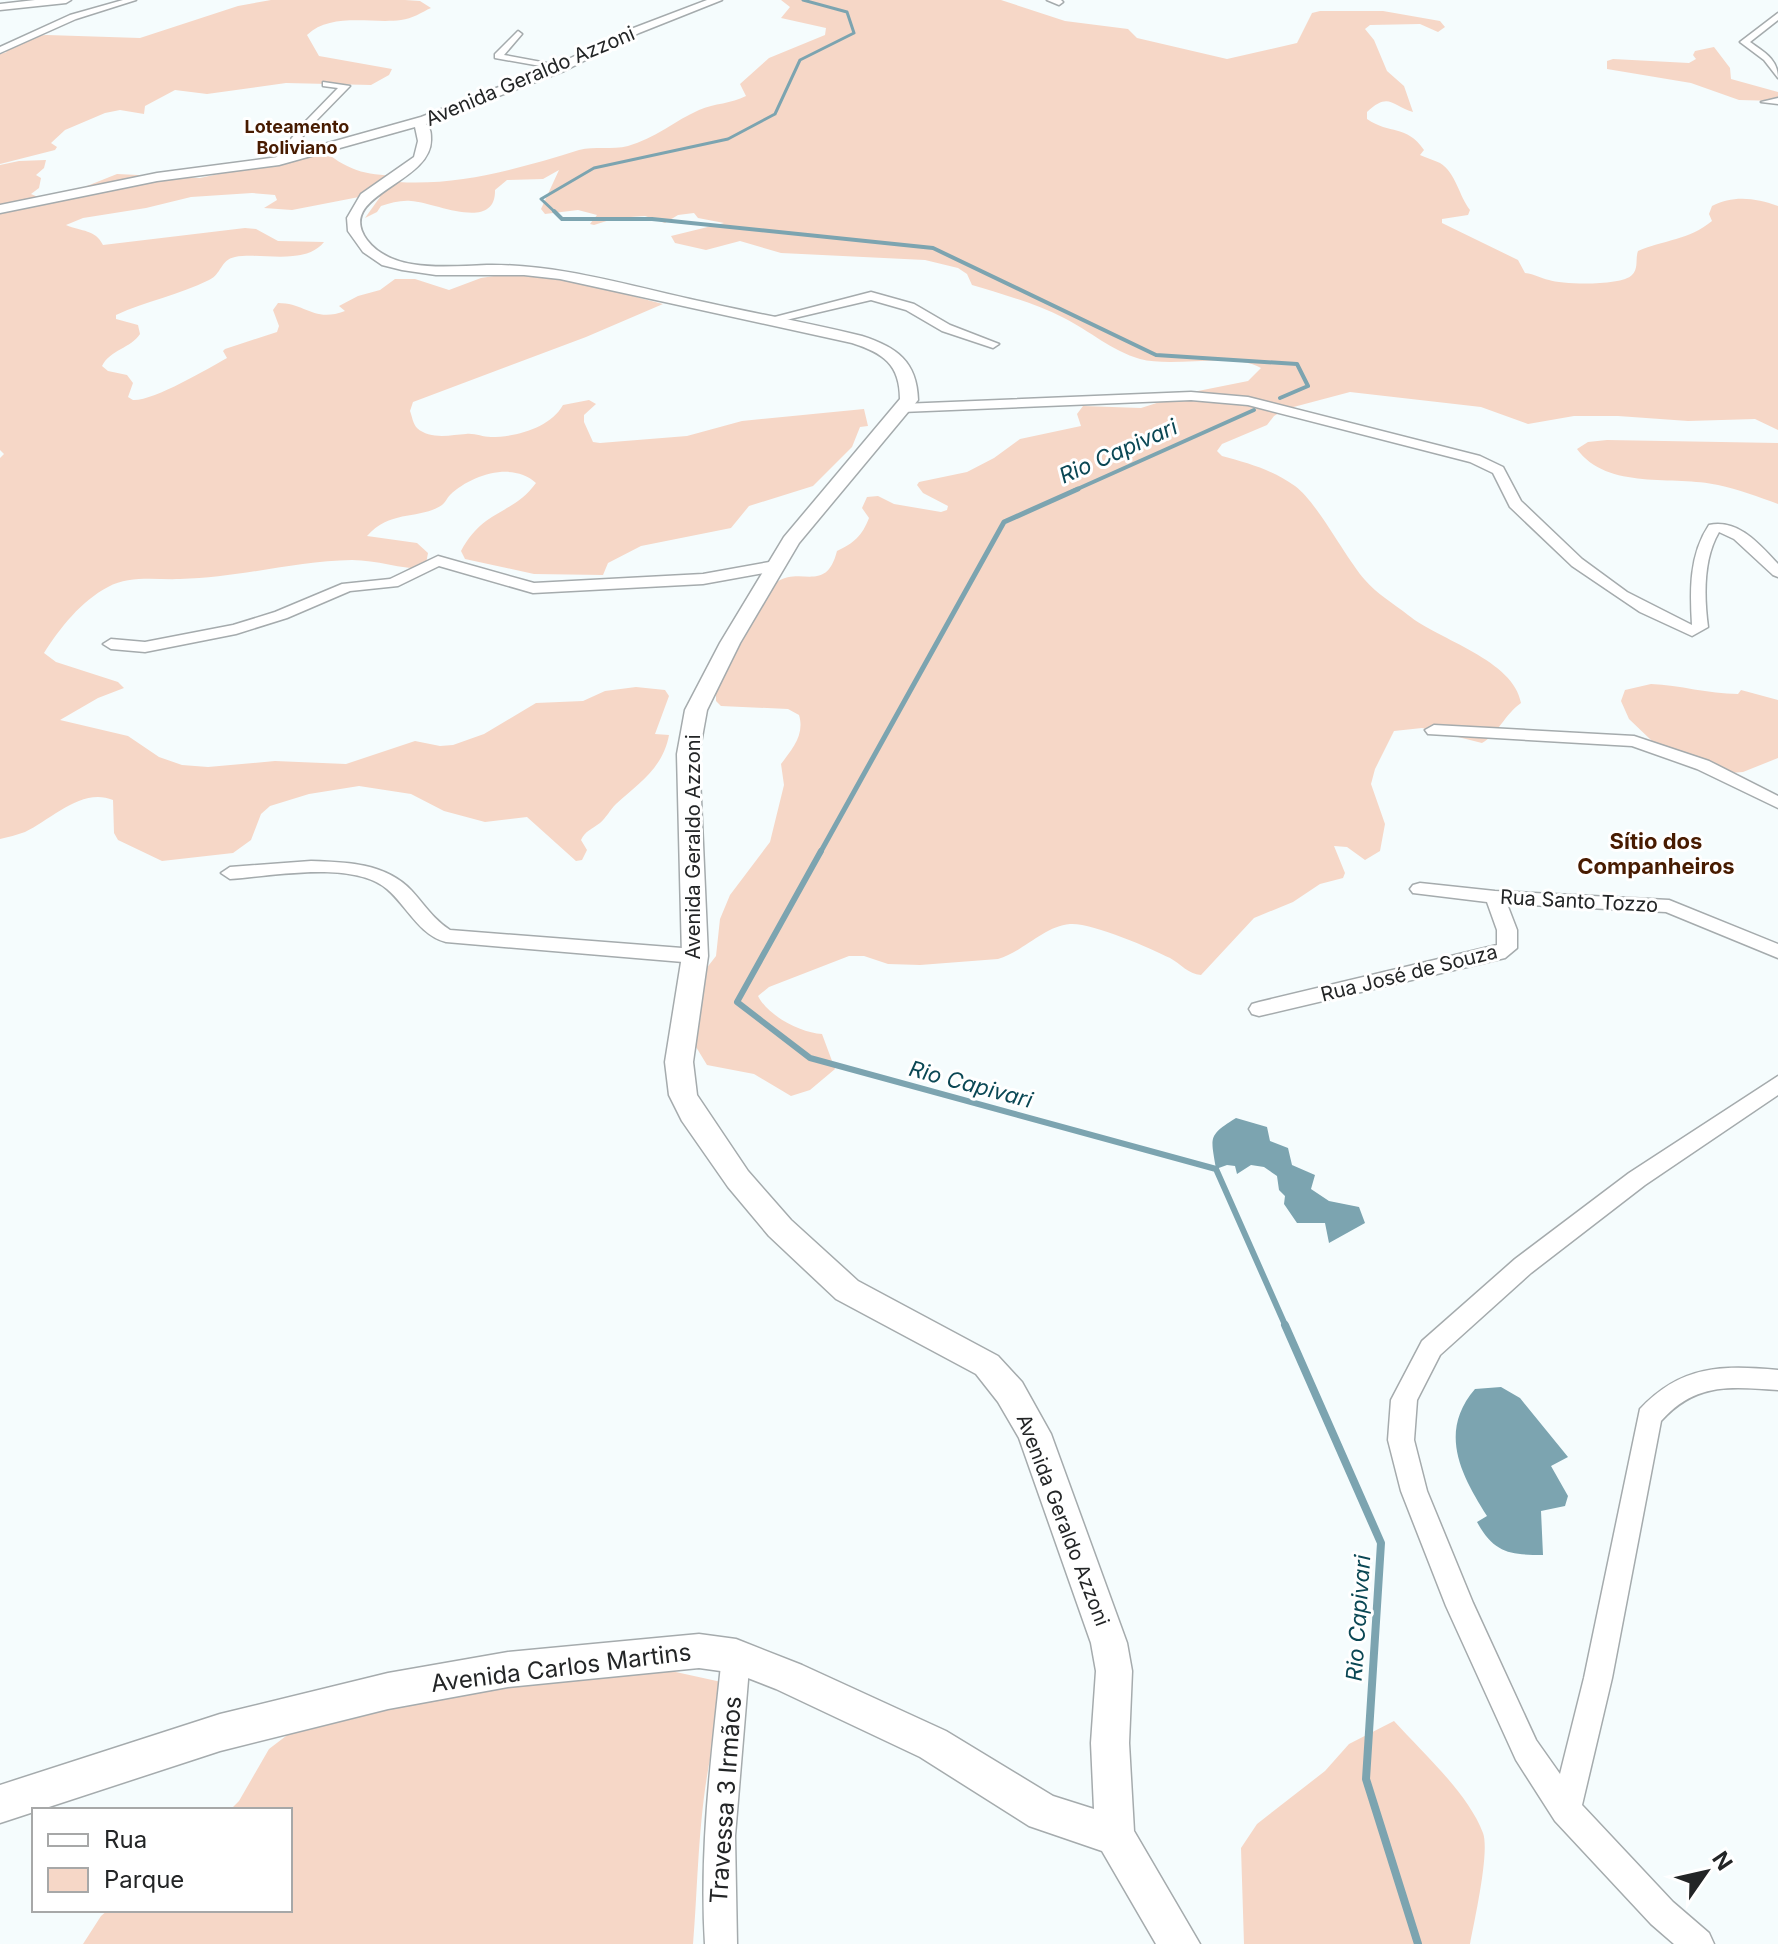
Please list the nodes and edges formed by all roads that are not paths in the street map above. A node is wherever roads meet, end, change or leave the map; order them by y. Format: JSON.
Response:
{"nodes":[{"id":1,"x":66,"y":0,"type":"edge"},
{"id":2,"x":132,"y":0,"type":"edge"},
{"id":3,"x":717,"y":0,"type":"edge"},
{"id":4,"x":0,"y":7,"type":"edge"},
{"id":5,"x":1778,"y":16,"type":"edge"},
{"id":6,"x":518,"y":34,"type":"dead end"},
{"id":7,"x":0,"y":50,"type":"edge"},
{"id":8,"x":1774,"y":62,"type":"edge"},
{"id":9,"x":560,"y":68,"type":"junction"},
{"id":10,"x":1778,"y":75,"type":"edge"},
{"id":11,"x":326,"y":84,"type":"dead end"},
{"id":12,"x":1778,"y":101,"type":"edge"},
{"id":13,"x":1766,"y":102,"type":"dead end"},
{"id":14,"x":417,"y":122,"type":"junction"},
{"id":15,"x":279,"y":161,"type":"junction"},
{"id":16,"x":0,"y":209,"type":"edge"},
{"id":17,"x":769,"y":320,"type":"junction"},
{"id":18,"x":993,"y":344,"type":"dead end"},
{"id":19,"x":1075,"y":387,"type":"dead end"},
{"id":20,"x":905,"y":404,"type":"junction"},
{"id":21,"x":775,"y":566,"type":"junction"},
{"id":22,"x":1778,"y":572,"type":"edge"},
{"id":23,"x":111,"y":644,"type":"dead end"},
{"id":24,"x":1434,"y":730,"type":"dead end"},
{"id":25,"x":1778,"y":803,"type":"edge"},
{"id":26,"x":230,"y":873,"type":"dead end"},
{"id":27,"x":1420,"y":889,"type":"dead end"},
{"id":28,"x":1495,"y":897,"type":"junction"},
{"id":29,"x":1778,"y":951,"type":"edge"},
{"id":30,"x":695,"y":956,"type":"junction"},
{"id":31,"x":1259,"y":1009,"type":"dead end"},
{"id":32,"x":1778,"y":1084,"type":"edge"},
{"id":33,"x":1778,"y":1380,"type":"edge"},
{"id":34,"x":736,"y":1656,"type":"junction"},
{"id":35,"x":0,"y":1804,"type":"edge"},
{"id":36,"x":1566,"y":1810,"type":"junction"},
{"id":37,"x":1115,"y":1836,"type":"junction"},
{"id":38,"x":721,"y":1944,"type":"edge"},
{"id":39,"x":1179,"y":1944,"type":"edge"},
{"id":40,"x":1698,"y":1944,"type":"edge"}],
"edges":[{"from":1,"to":4,"type":"street"},
{"from":2,"to":7,"type":"street"},
{"from":3,"to":9,"type":"street","name":"Avenida Geraldo Azzoni"},
{"from":5,"to":8,"type":"street"},
{"from":6,"to":9,"type":"street"},
{"from":8,"to":10,"type":"street"},
{"from":9,"to":14,"type":"street","name":"Avenida Geraldo Azzoni"},
{"from":11,"to":15,"type":"street"},
{"from":12,"to":13,"type":"street"},
{"from":14,"to":15,"type":"street"},
{"from":14,"to":17,"type":"street","name":"Avenida Geraldo Azzoni"},
{"from":15,"to":16,"type":"street"},
{"from":17,"to":18,"type":"street"},
{"from":17,"to":20,"type":"street","name":"Avenida Geraldo Azzoni"},
{"from":19,"to":20,"type":"street"},
{"from":20,"to":21,"type":"street","name":"Avenida Geraldo Azzoni"},
{"from":20,"to":22,"type":"street"},
{"from":21,"to":23,"type":"street"},
{"from":21,"to":30,"type":"street","name":"Avenida Geraldo Azzoni"},
{"from":24,"to":25,"type":"street"},
{"from":26,"to":30,"type":"street"},
{"from":27,"to":28,"type":"street","name":"Rua Santo Tozzo"},
{"from":28,"to":29,"type":"street","name":"Rua Santo Tozzo"},
{"from":28,"to":31,"type":"street","name":"Rua José de Souza"},
{"from":30,"to":37,"type":"street","name":"Avenida Geraldo Azzoni"},
{"from":32,"to":36,"type":"street"},
{"from":33,"to":36,"type":"street"},
{"from":34,"to":35,"type":"street","name":"Avenida Carlos Martins"},
{"from":34,"to":37,"type":"street","name":"Avenida Carlos Martins"},
{"from":34,"to":38,"type":"street","name":"Travessa 3 Irmãos"},
{"from":36,"to":40,"type":"street"},
{"from":37,"to":39,"type":"street"}]}
